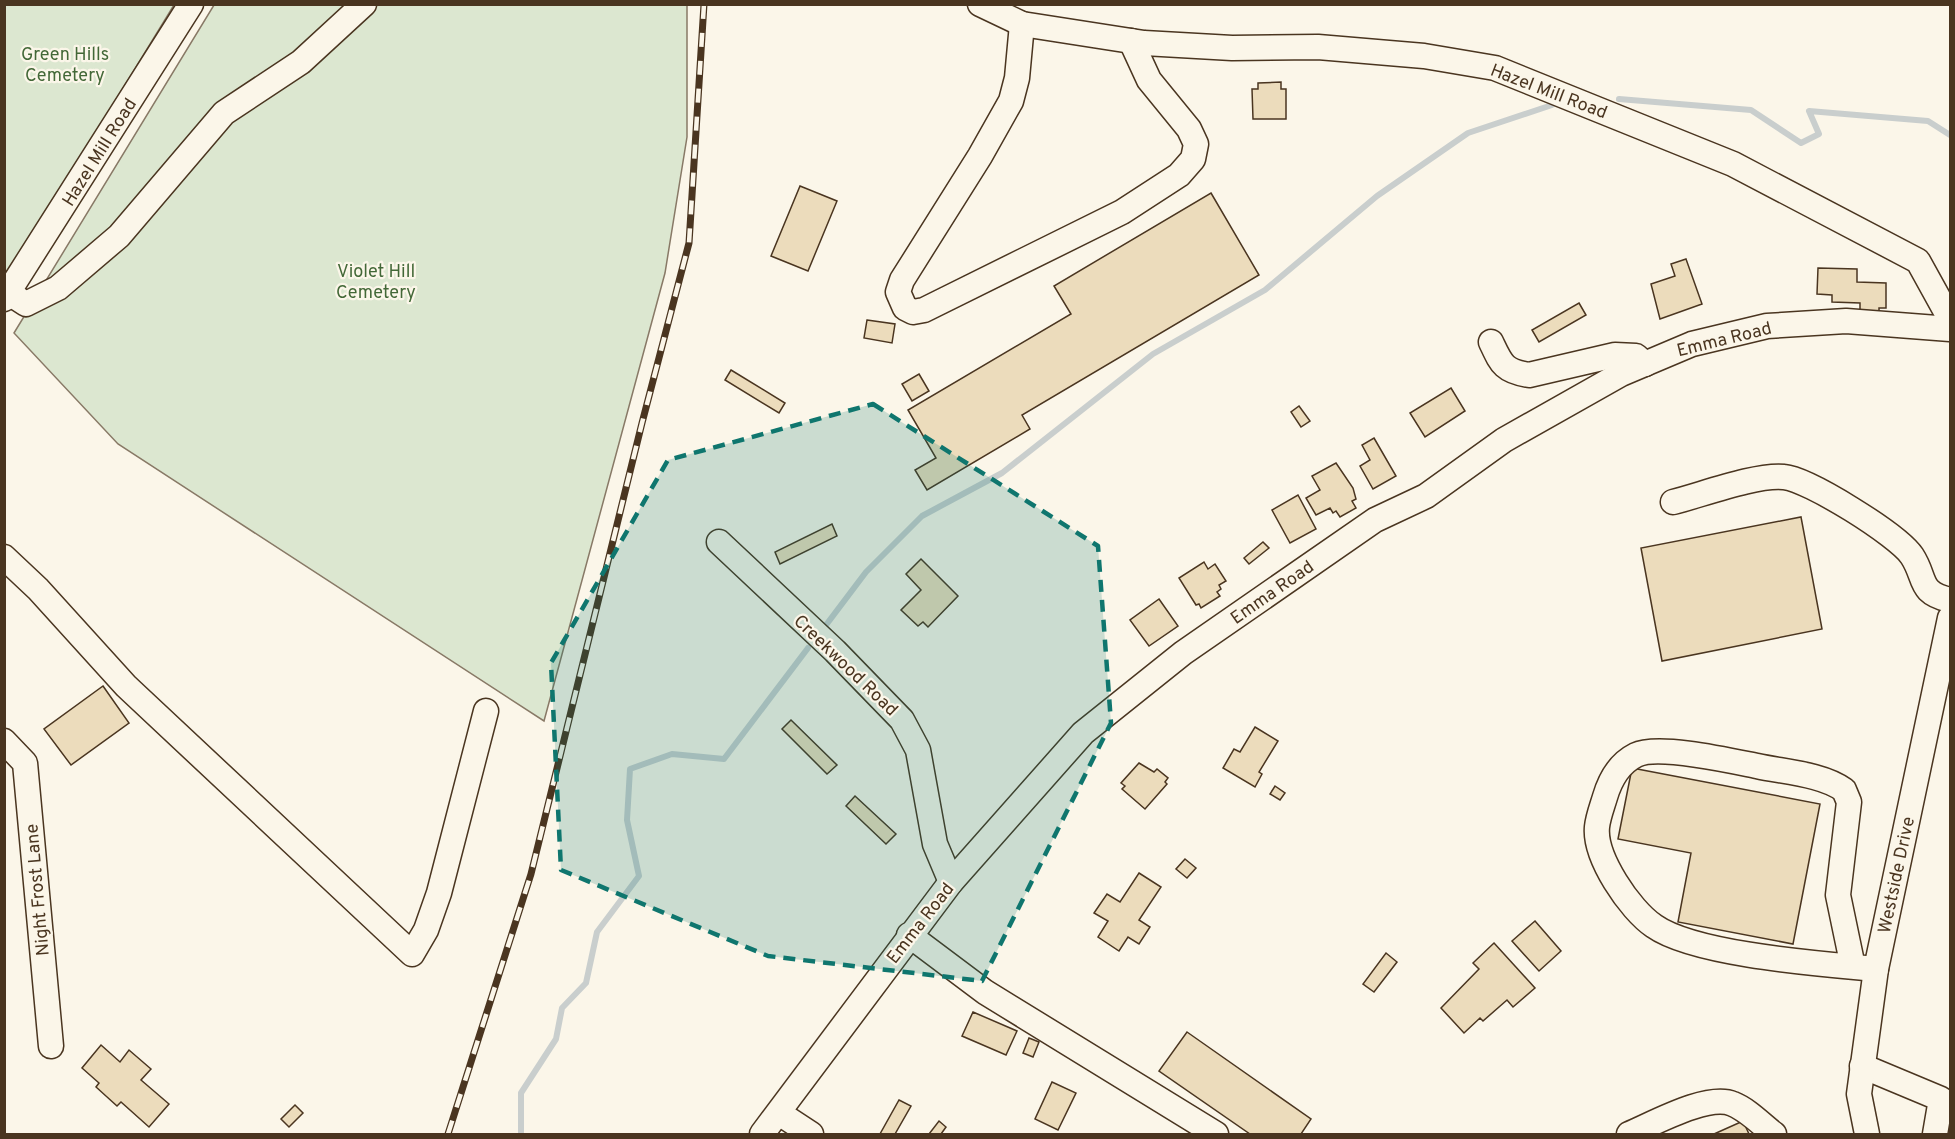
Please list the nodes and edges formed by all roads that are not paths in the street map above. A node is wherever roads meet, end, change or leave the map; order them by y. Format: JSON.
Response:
{"nodes":[{"id":1,"x":191,"y":4,"type":"edge"},
{"id":2,"x":364,"y":4,"type":"edge"},
{"id":3,"x":980,"y":4,"type":"edge"},
{"id":4,"x":1022,"y":24,"type":"junction"},
{"id":5,"x":1131,"y":41,"type":"junction"},
{"id":6,"x":7,"y":296,"type":"edge"},
{"id":7,"x":1950,"y":319,"type":"edge"},
{"id":8,"x":1950,"y":329,"type":"edge"},
{"id":9,"x":1491,"y":342,"type":"dead end"},
{"id":10,"x":1646,"y":364,"type":"junction"},
{"id":11,"x":1673,"y":502,"type":"dead end"},
{"id":12,"x":719,"y":542,"type":"dead end"},
{"id":13,"x":4,"y":557,"type":"edge"},
{"id":14,"x":1950,"y":600,"type":"edge"},
{"id":15,"x":1950,"y":618,"type":"edge"},
{"id":16,"x":1942,"y":703,"type":"edge"},
{"id":17,"x":486,"y":711,"type":"dead end"},
{"id":18,"x":4,"y":741,"type":"edge"},
{"id":19,"x":951,"y":882,"type":"junction"},
{"id":20,"x":909,"y":935,"type":"junction"},
{"id":21,"x":1865,"y":968,"type":"junction"},
{"id":22,"x":51,"y":1046,"type":"dead end"},
{"id":23,"x":1862,"y":1066,"type":"junction"},
{"id":24,"x":778,"y":1113,"type":"junction"},
{"id":25,"x":762,"y":1134,"type":"edge"},
{"id":26,"x":811,"y":1134,"type":"edge"},
{"id":27,"x":1216,"y":1134,"type":"edge"},
{"id":28,"x":1629,"y":1134,"type":"edge"},
{"id":29,"x":1774,"y":1134,"type":"edge"},
{"id":30,"x":1867,"y":1134,"type":"edge"},
{"id":31,"x":1935,"y":1134,"type":"edge"}],
"edges":[{"from":1,"to":6,"type":"street","name":"Hazel Mill Road"},
{"from":2,"to":6,"type":"street"},
{"from":3,"to":4,"type":"street","name":"Hazel Mill Road"},
{"from":4,"to":5,"type":"street","name":"Hazel Mill Road"},
{"from":4,"to":5,"type":"street"},
{"from":5,"to":7,"type":"street","name":"Hazel Mill Road"},
{"from":8,"to":10,"type":"street","name":"Emma Road"},
{"from":9,"to":10,"type":"street"},
{"from":10,"to":19,"type":"street","name":"Emma Road"},
{"from":11,"to":14,"type":"street"},
{"from":12,"to":19,"type":"street","name":"Creekwood Road"},
{"from":13,"to":17,"type":"street"},
{"from":15,"to":16,"type":"street","name":"Westside Drive"},
{"from":16,"to":21,"type":"street","name":"Westside Drive"},
{"from":18,"to":22,"type":"street","name":"Night Frost Lane"},
{"from":19,"to":20,"type":"street","name":"Emma Road"},
{"from":20,"to":24,"type":"street","name":"Emma Road"},
{"from":20,"to":27,"type":"street"},
{"from":21,"to":21,"type":"street"},
{"from":21,"to":23,"type":"street","name":"Westside Drive"},
{"from":23,"to":30,"type":"street","name":"Westside Drive"},
{"from":23,"to":31,"type":"street"},
{"from":24,"to":25,"type":"street","name":"Emma Road"},
{"from":24,"to":26,"type":"street"},
{"from":28,"to":29,"type":"street"}]}
